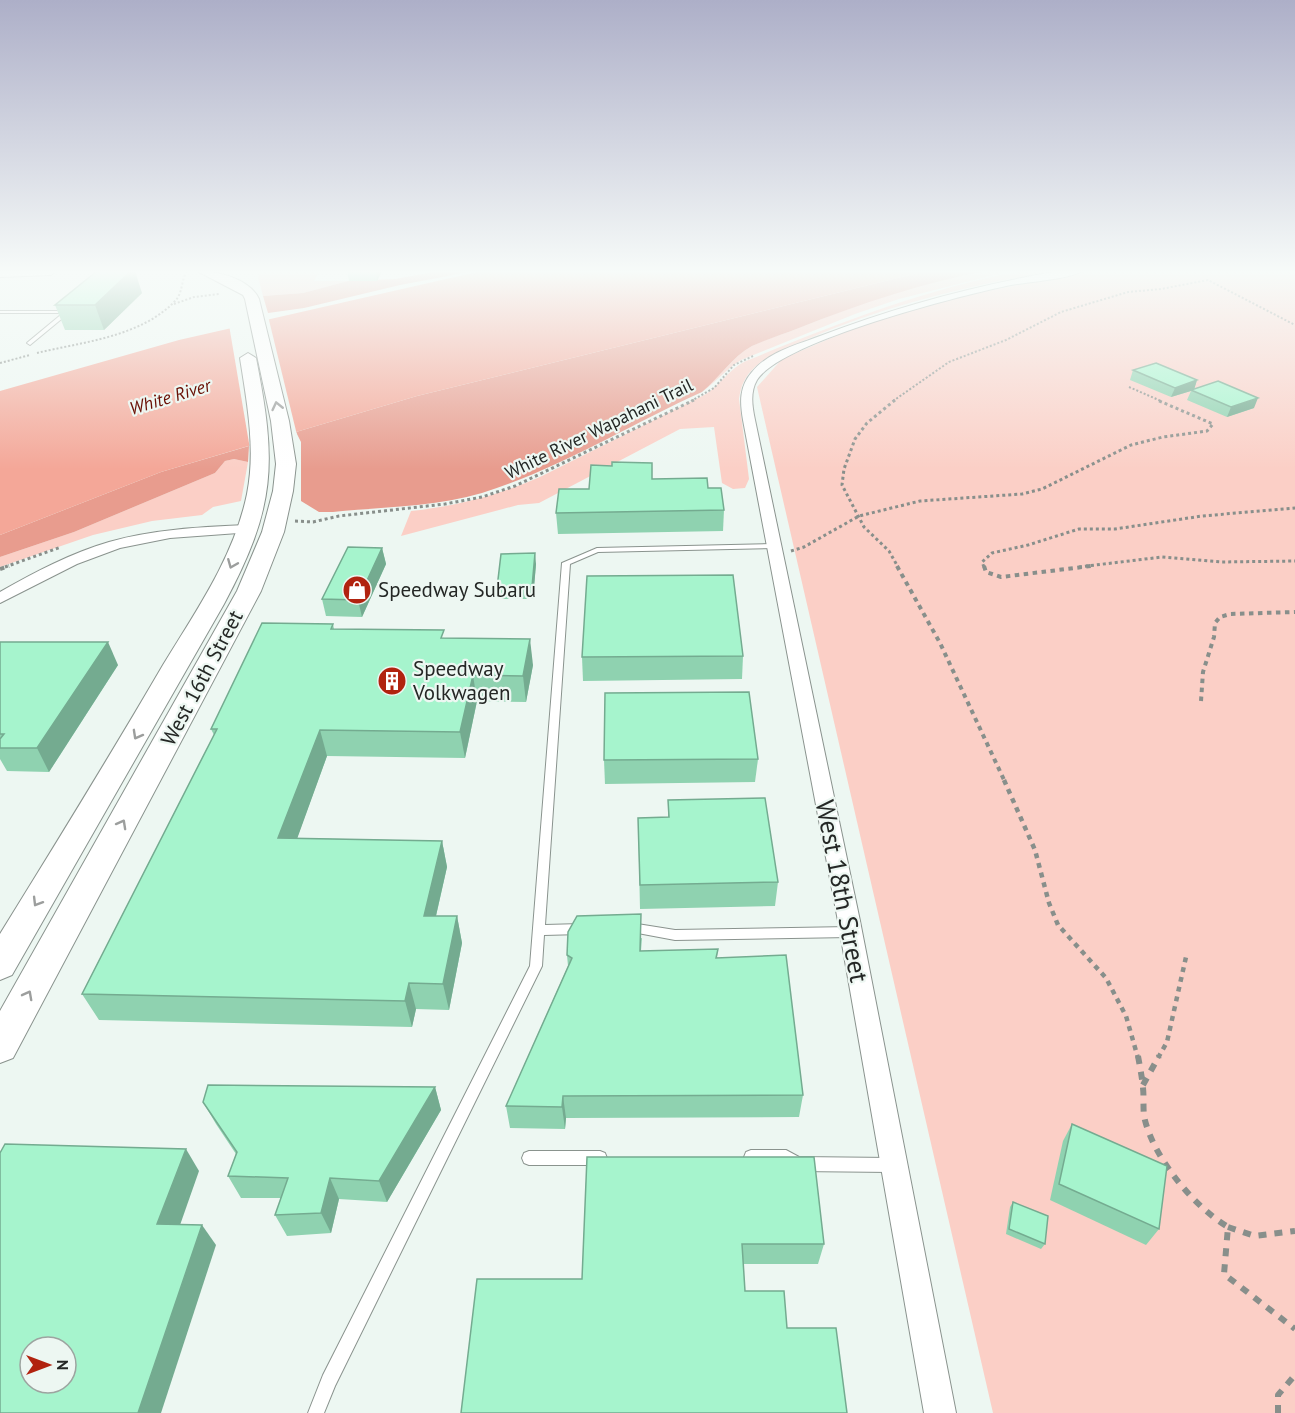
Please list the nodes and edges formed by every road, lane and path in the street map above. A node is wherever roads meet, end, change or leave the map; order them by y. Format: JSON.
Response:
{"nodes":[{"id":1,"x":37,"y":337,"type":"edge"},
{"id":2,"x":98,"y":337,"type":"edge"},
{"id":3,"x":248,"y":337,"type":"edge"},
{"id":4,"x":255,"y":337,"type":"edge"},
{"id":5,"x":826,"y":337,"type":"edge"},
{"id":6,"x":1012,"y":337,"type":"edge"},
{"id":7,"x":30,"y":343,"type":"dead end"},
{"id":8,"x":760,"y":362,"type":"junction"},
{"id":9,"x":0,"y":363,"type":"edge"},
{"id":10,"x":1130,"y":387,"type":"dead end"},
{"id":11,"x":273,"y":465,"type":"junction"},
{"id":12,"x":1295,"y":508,"type":"edge"},
{"id":13,"x":859,"y":516,"type":"junction"},
{"id":14,"x":290,"y":521,"type":"dead end"},
{"id":15,"x":247,"y":529,"type":"junction"},
{"id":16,"x":775,"y":551,"type":"junction"},
{"id":17,"x":1295,"y":561,"type":"edge"},
{"id":18,"x":0,"y":597,"type":"edge"},
{"id":19,"x":1295,"y":612,"type":"edge"},
{"id":20,"x":1201,"y":701,"type":"dead end"},
{"id":21,"x":595,"y":928,"type":"edge"},
{"id":22,"x":618,"y":928,"type":"edge"},
{"id":23,"x":539,"y":930,"type":"junction"},
{"id":24,"x":850,"y":932,"type":"junction"},
{"id":25,"x":1186,"y":957,"type":"dead end"},
{"id":26,"x":0,"y":965,"type":"edge"},
{"id":27,"x":0,"y":1047,"type":"edge"},
{"id":28,"x":1143,"y":1086,"type":"junction"},
{"id":29,"x":740,"y":1157,"type":"edge"},
{"id":30,"x":529,"y":1158,"type":"dead end"},
{"id":31,"x":611,"y":1158,"type":"edge"},
{"id":32,"x":894,"y":1165,"type":"junction"},
{"id":33,"x":1228,"y":1227,"type":"junction"},
{"id":34,"x":1295,"y":1231,"type":"edge"},
{"id":35,"x":1295,"y":1329,"type":"edge"},
{"id":36,"x":1295,"y":1375,"type":"edge"},
{"id":37,"x":316,"y":1413,"type":"edge"},
{"id":38,"x":940,"y":1413,"type":"edge"},
{"id":39,"x":1278,"y":1413,"type":"edge"}],
"edges":[{"from":1,"to":7,"type":"lane"},
{"from":2,"to":9,"type":"path"},
{"from":3,"to":11,"type":"main road","name":"West 16th Street"},
{"from":11,"to":4,"type":"main road","name":"West 16th Street","one_way":true},
{"from":5,"to":8,"type":"street"},
{"from":6,"to":13,"type":"path"},
{"from":8,"to":14,"type":"path","name":"White River Wapahani Trail"},
{"from":8,"to":16,"type":"street","name":"West 18th Street"},
{"from":10,"to":13,"type":"path"},
{"from":11,"to":15,"type":"main road","name":"West 16th Street"},
{"from":27,"to":11,"type":"main road","name":"West 16th Street","one_way":true},
{"from":12,"to":17,"type":"path"},
{"from":13,"to":16,"type":"path"},
{"from":13,"to":28,"type":"path"},
{"from":15,"to":18,"type":"street"},
{"from":15,"to":26,"type":"main road","name":"West 16th Street","one_way":true},
{"from":16,"to":23,"type":"lane"},
{"from":16,"to":24,"type":"street","name":"West 18th Street"},
{"from":19,"to":20,"type":"path"},
{"from":21,"to":23,"type":"lane"},
{"from":22,"to":24,"type":"lane"},
{"from":23,"to":37,"type":"lane"},
{"from":24,"to":32,"type":"street","name":"West 18th Street"},
{"from":25,"to":28,"type":"path"},
{"from":28,"to":33,"type":"path"},
{"from":29,"to":32,"type":"lane"},
{"from":30,"to":31,"type":"lane"},
{"from":32,"to":38,"type":"street","name":"West 18th Street"},
{"from":33,"to":34,"type":"path"},
{"from":33,"to":35,"type":"path"},
{"from":36,"to":39,"type":"path"}]}
